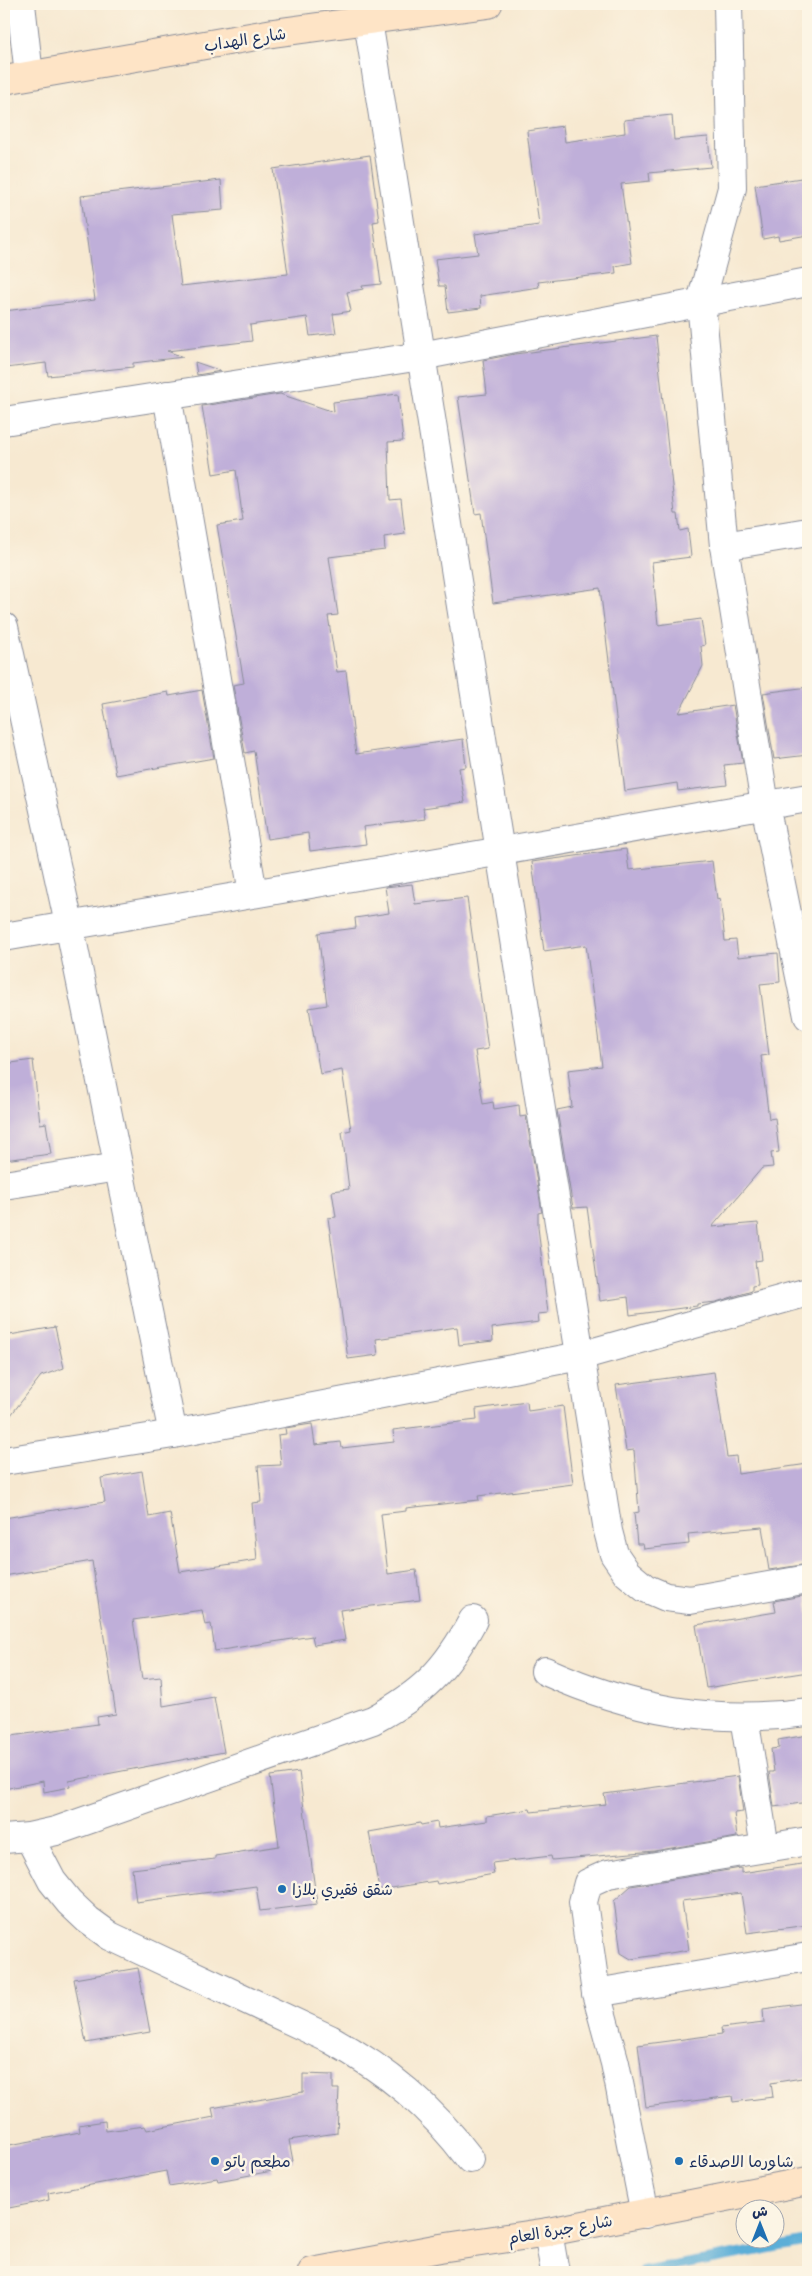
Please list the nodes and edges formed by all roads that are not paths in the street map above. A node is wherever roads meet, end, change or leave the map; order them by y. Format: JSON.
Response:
{"nodes":[{"id":1,"x":21,"y":4,"type":"edge"},
{"id":2,"x":488,"y":4,"type":"edge"},
{"id":3,"x":728,"y":4,"type":"edge"},
{"id":4,"x":368,"y":21,"type":"junction"},
{"id":5,"x":16,"y":78,"type":"edge"},
{"id":6,"x":808,"y":282,"type":"edge"},
{"id":7,"x":701,"y":302,"type":"junction"},
{"id":8,"x":422,"y":356,"type":"junction"},
{"id":9,"x":168,"y":395,"type":"junction"},
{"id":10,"x":4,"y":422,"type":"edge"},
{"id":11,"x":808,"y":532,"type":"edge"},
{"id":12,"x":724,"y":546,"type":"junction"},
{"id":13,"x":4,"y":627,"type":"edge"},
{"id":14,"x":808,"y":798,"type":"edge"},
{"id":15,"x":765,"y":805,"type":"junction"},
{"id":16,"x":501,"y":851,"type":"junction"},
{"id":17,"x":253,"y":893,"type":"junction"},
{"id":18,"x":69,"y":924,"type":"junction"},
{"id":19,"x":4,"y":937,"type":"edge"},
{"id":20,"x":808,"y":1016,"type":"edge"},
{"id":21,"x":118,"y":1167,"type":"junction"},
{"id":22,"x":4,"y":1185,"type":"edge"},
{"id":23,"x":808,"y":1292,"type":"edge"},
{"id":24,"x":580,"y":1356,"type":"junction"},
{"id":25,"x":173,"y":1434,"type":"junction"},
{"id":26,"x":4,"y":1461,"type":"edge"},
{"id":27,"x":808,"y":1579,"type":"edge"},
{"id":28,"x":473,"y":1620,"type":"dead end"},
{"id":29,"x":545,"y":1671,"type":"dead end"},
{"id":30,"x":808,"y":1712,"type":"edge"},
{"id":31,"x":744,"y":1718,"type":"junction"},
{"id":32,"x":16,"y":1838,"type":"edge"},
{"id":33,"x":808,"y":1841,"type":"edge"},
{"id":34,"x":765,"y":1848,"type":"junction"},
{"id":35,"x":808,"y":1957,"type":"edge"},
{"id":36,"x":596,"y":1992,"type":"junction"},
{"id":37,"x":470,"y":2159,"type":"dead end"},
{"id":38,"x":808,"y":2181,"type":"edge"},
{"id":39,"x":645,"y":2214,"type":"junction"},
{"id":40,"x":548,"y":2232,"type":"junction"},
{"id":41,"x":312,"y":2272,"type":"edge"},
{"id":42,"x":554,"y":2272,"type":"edge"}],
"edges":[{"from":1,"to":5,"type":"street"},
{"from":2,"to":4,"type":"main road","name":"شارع الهداب"},
{"from":3,"to":7,"type":"street"},
{"from":4,"to":5,"type":"main road","name":"شارع الهداب"},
{"from":4,"to":8,"type":"street"},
{"from":6,"to":7,"type":"street"},
{"from":7,"to":8,"type":"street"},
{"from":7,"to":12,"type":"street"},
{"from":8,"to":9,"type":"street"},
{"from":8,"to":16,"type":"street"},
{"from":9,"to":10,"type":"street"},
{"from":9,"to":17,"type":"street"},
{"from":11,"to":12,"type":"street"},
{"from":12,"to":15,"type":"street"},
{"from":13,"to":18,"type":"street"},
{"from":14,"to":15,"type":"street"},
{"from":15,"to":16,"type":"street"},
{"from":15,"to":20,"type":"street"},
{"from":16,"to":17,"type":"street"},
{"from":16,"to":24,"type":"street"},
{"from":17,"to":18,"type":"street"},
{"from":18,"to":19,"type":"street"},
{"from":18,"to":21,"type":"street"},
{"from":21,"to":22,"type":"street"},
{"from":21,"to":25,"type":"street"},
{"from":23,"to":24,"type":"street"},
{"from":24,"to":25,"type":"street"},
{"from":24,"to":27,"type":"street"},
{"from":25,"to":26,"type":"street"},
{"from":28,"to":32,"type":"street"},
{"from":29,"to":31,"type":"street"},
{"from":30,"to":31,"type":"street"},
{"from":31,"to":34,"type":"street"},
{"from":32,"to":37,"type":"street"},
{"from":33,"to":34,"type":"street"},
{"from":34,"to":36,"type":"street"},
{"from":35,"to":36,"type":"street"},
{"from":36,"to":39,"type":"street"},
{"from":38,"to":39,"type":"main road","name":"شارع جبرة العام"},
{"from":39,"to":40,"type":"main road","name":"شارع جبرة العام"},
{"from":40,"to":41,"type":"main road","name":"شارع جبرة العام"},
{"from":40,"to":42,"type":"street"}]}
